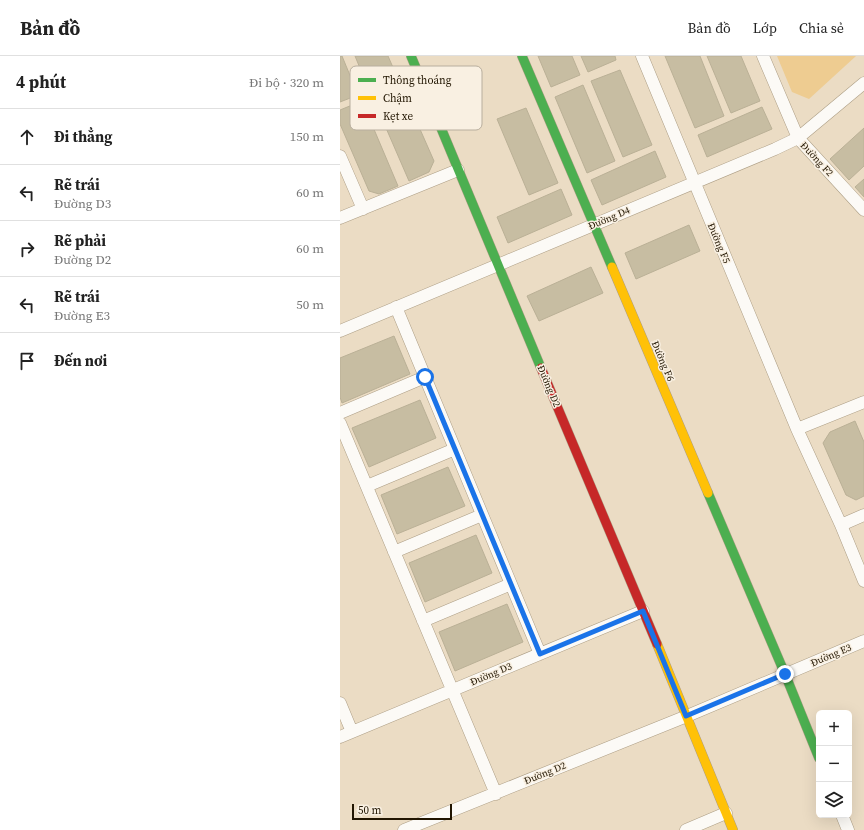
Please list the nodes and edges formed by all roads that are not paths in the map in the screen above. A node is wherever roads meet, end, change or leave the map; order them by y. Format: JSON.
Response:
{"nodes":[{"id":1,"x":411,"y":56,"type":"edge"},
{"id":2,"x":522,"y":56,"type":"edge"},
{"id":3,"x":642,"y":56,"type":"edge"},
{"id":4,"x":763,"y":56,"type":"edge"},
{"id":5,"x":415,"y":66,"type":"edge"},
{"id":6,"x":864,"y":83,"type":"edge"},
{"id":7,"x":442,"y":130,"type":"edge"},
{"id":8,"x":798,"y":138,"type":"junction"},
{"id":9,"x":340,"y":156,"type":"edge"},
{"id":10,"x":458,"y":170,"type":"junction"},
{"id":11,"x":695,"y":183,"type":"junction"},
{"id":12,"x":363,"y":209,"type":"junction"},
{"id":13,"x":864,"y":210,"type":"edge"},
{"id":14,"x":340,"y":218,"type":"edge"},
{"id":15,"x":593,"y":225,"type":"junction"},
{"id":16,"x":498,"y":265,"type":"junction"},
{"id":17,"x":396,"y":307,"type":"junction"},
{"id":18,"x":340,"y":331,"type":"edge"},
{"id":19,"x":425,"y":377,"type":"junction"},
{"id":20,"x":864,"y":402,"type":"edge"},
{"id":21,"x":340,"y":413,"type":"edge"},
{"id":22,"x":340,"y":423,"type":"edge"},
{"id":23,"x":797,"y":429,"type":"junction"},
{"id":24,"x":455,"y":449,"type":"junction"},
{"id":25,"x":367,"y":486,"type":"junction"},
{"id":26,"x":482,"y":515,"type":"junction"},
{"id":27,"x":864,"y":515,"type":"edge"},
{"id":28,"x":841,"y":525,"type":"junction"},
{"id":29,"x":394,"y":552,"type":"junction"},
{"id":30,"x":864,"y":581,"type":"edge"},
{"id":31,"x":511,"y":584,"type":"junction"},
{"id":32,"x":643,"y":611,"type":"junction"},
{"id":33,"x":423,"y":621,"type":"junction"},
{"id":34,"x":864,"y":641,"type":"edge"},
{"id":35,"x":540,"y":654,"type":"junction"},
{"id":36,"x":785,"y":674,"type":"junction"},
{"id":37,"x":452,"y":690,"type":"junction"},
{"id":38,"x":340,"y":703,"type":"edge"},
{"id":39,"x":686,"y":716,"type":"junction"},
{"id":40,"x":352,"y":732,"type":"junction"},
{"id":41,"x":340,"y":737,"type":"edge"},
{"id":42,"x":816,"y":751,"type":"edge"},
{"id":43,"x":496,"y":794,"type":"junction"},
{"id":44,"x":726,"y":814,"type":"junction"},
{"id":45,"x":843,"y":818,"type":"edge"},
{"id":46,"x":404,"y":830,"type":"edge"},
{"id":47,"x":686,"y":830,"type":"edge"},
{"id":48,"x":733,"y":830,"type":"edge"},
{"id":49,"x":848,"y":830,"type":"edge"}],
"edges":[{"from":1,"to":5,"type":"street","name":"Đường D2"},
{"from":2,"to":15,"type":"street","name":"Đường F6"},
{"from":3,"to":11,"type":"street","name":"Đường F5"},
{"from":4,"to":8,"type":"street","name":"Đường F2"},
{"from":6,"to":8,"type":"street","name":"Đường D4"},
{"from":7,"to":10,"type":"street","name":"Đường D2"},
{"from":8,"to":11,"type":"street","name":"Đường D4"},
{"from":8,"to":13,"type":"street","name":"Đường F2"},
{"from":9,"to":12,"type":"street"},
{"from":10,"to":12,"type":"street"},
{"from":10,"to":16,"type":"street","name":"Đường D2"},
{"from":11,"to":15,"type":"street","name":"Đường D4"},
{"from":11,"to":23,"type":"street","name":"Đường F5"},
{"from":12,"to":14,"type":"street"},
{"from":15,"to":16,"type":"street","name":"Đường D4"},
{"from":15,"to":36,"type":"street","name":"Đường F6"},
{"from":16,"to":17,"type":"street","name":"Đường D4"},
{"from":16,"to":32,"type":"street","name":"Đường D2"},
{"from":17,"to":18,"type":"street","name":"Đường D4"},
{"from":17,"to":19,"type":"street"},
{"from":19,"to":21,"type":"street"},
{"from":19,"to":24,"type":"street"},
{"from":20,"to":23,"type":"street"},
{"from":22,"to":25,"type":"street"},
{"from":23,"to":28,"type":"street","name":"Đường F5"},
{"from":24,"to":25,"type":"street"},
{"from":24,"to":26,"type":"street"},
{"from":25,"to":29,"type":"street"},
{"from":26,"to":29,"type":"street"},
{"from":26,"to":31,"type":"street"},
{"from":27,"to":28,"type":"street"},
{"from":28,"to":30,"type":"street","name":"Đường F5"},
{"from":29,"to":33,"type":"street"},
{"from":31,"to":33,"type":"street"},
{"from":31,"to":35,"type":"street"},
{"from":32,"to":35,"type":"street","name":"Đường D3"},
{"from":32,"to":39,"type":"street","name":"Đường D2"},
{"from":33,"to":37,"type":"street"},
{"from":34,"to":36,"type":"street","name":"Đường E3"},
{"from":35,"to":37,"type":"street","name":"Đường D3"},
{"from":36,"to":39,"type":"street","name":"Đường E3"},
{"from":36,"to":42,"type":"street","name":"Đường F6"},
{"from":37,"to":40,"type":"street","name":"Đường D3"},
{"from":37,"to":43,"type":"street"},
{"from":38,"to":40,"type":"street"},
{"from":39,"to":43,"type":"street","name":"Đường D2"},
{"from":39,"to":44,"type":"street","name":"Đường D2"},
{"from":40,"to":41,"type":"street","name":"Đường D3"},
{"from":43,"to":46,"type":"street","name":"Đường D2"},
{"from":44,"to":47,"type":"street"},
{"from":44,"to":48,"type":"street","name":"Đường D2"},
{"from":45,"to":49,"type":"street"}]}
